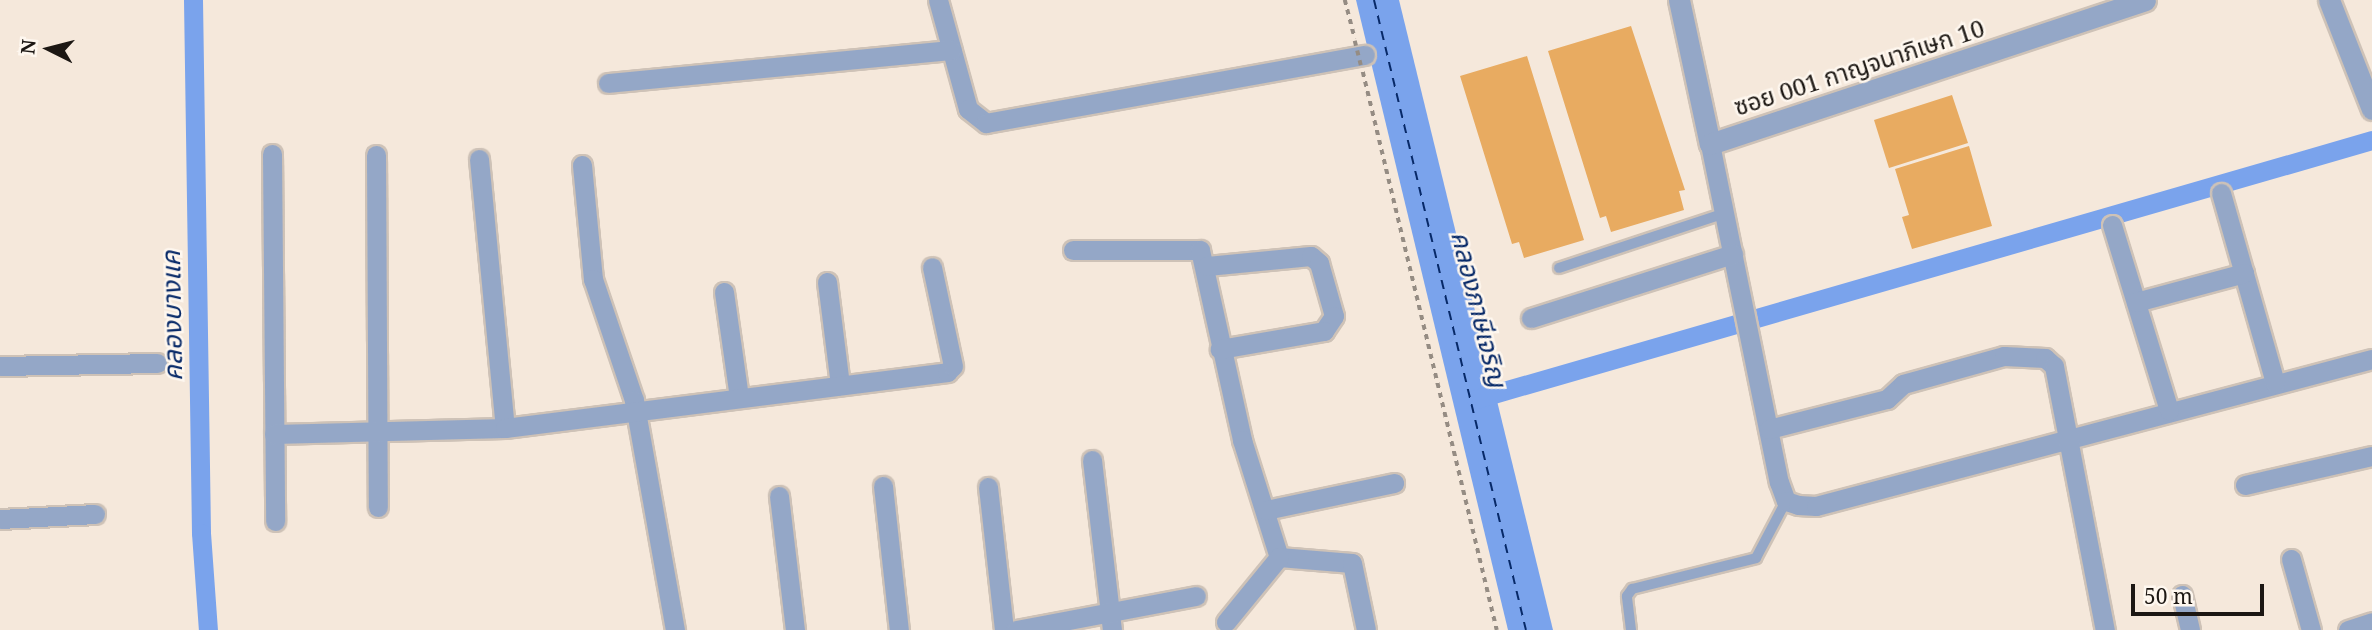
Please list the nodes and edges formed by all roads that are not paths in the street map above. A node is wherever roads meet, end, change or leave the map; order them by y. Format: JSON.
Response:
{"nodes":[{"id":1,"x":937,"y":0,"type":"edge"},
{"id":2,"x":1679,"y":0,"type":"edge"},
{"id":3,"x":2145,"y":0,"type":"edge"},
{"id":4,"x":2329,"y":0,"type":"edge"},
{"id":5,"x":951,"y":50,"type":"junction"},
{"id":6,"x":1361,"y":55,"type":"road end"},
{"id":7,"x":608,"y":83,"type":"dead end"},
{"id":8,"x":2370,"y":104,"type":"edge"},
{"id":9,"x":1710,"y":144,"type":"junction"},
{"id":10,"x":272,"y":154,"type":"dead end"},
{"id":11,"x":376,"y":155,"type":"dead end"},
{"id":12,"x":479,"y":159,"type":"dead end"},
{"id":13,"x":582,"y":165,"type":"dead end"},
{"id":14,"x":2221,"y":192,"type":"dead end"},
{"id":15,"x":1725,"y":213,"type":"junction"},
{"id":16,"x":2112,"y":225,"type":"dead end"},
{"id":17,"x":1073,"y":250,"type":"dead end"},
{"id":18,"x":1733,"y":254,"type":"junction"},
{"id":19,"x":1207,"y":266,"type":"junction"},
{"id":20,"x":932,"y":267,"type":"dead end"},
{"id":21,"x":1559,"y":268,"type":"dead end"},
{"id":22,"x":2244,"y":273,"type":"junction"},
{"id":23,"x":827,"y":282,"type":"dead end"},
{"id":24,"x":724,"y":292,"type":"dead end"},
{"id":25,"x":2136,"y":302,"type":"junction"},
{"id":26,"x":1531,"y":318,"type":"dead end"},
{"id":27,"x":1220,"y":349,"type":"junction"},
{"id":28,"x":2372,"y":359,"type":"edge"},
{"id":29,"x":157,"y":363,"type":"dead end"},
{"id":30,"x":0,"y":366,"type":"edge"},
{"id":31,"x":2275,"y":383,"type":"junction"},
{"id":32,"x":840,"y":385,"type":"junction"},
{"id":33,"x":739,"y":397,"type":"junction"},
{"id":34,"x":2169,"y":410,"type":"junction"},
{"id":35,"x":637,"y":412,"type":"junction"},
{"id":36,"x":505,"y":428,"type":"junction"},
{"id":37,"x":1769,"y":429,"type":"junction"},
{"id":38,"x":378,"y":433,"type":"junction"},
{"id":39,"x":274,"y":434,"type":"junction"},
{"id":40,"x":2070,"y":438,"type":"junction"},
{"id":41,"x":2372,"y":456,"type":"edge"},
{"id":42,"x":1092,"y":460,"type":"dead end"},
{"id":43,"x":1394,"y":483,"type":"dead end"},
{"id":44,"x":2245,"y":485,"type":"dead end"},
{"id":45,"x":883,"y":486,"type":"dead end"},
{"id":46,"x":988,"y":487,"type":"dead end"},
{"id":47,"x":779,"y":496,"type":"dead end"},
{"id":48,"x":1786,"y":500,"type":"junction"},
{"id":49,"x":378,"y":507,"type":"dead end"},
{"id":50,"x":1266,"y":510,"type":"junction"},
{"id":51,"x":94,"y":514,"type":"dead end"},
{"id":52,"x":0,"y":519,"type":"edge"},
{"id":53,"x":275,"y":521,"type":"dead end"},
{"id":54,"x":1279,"y":557,"type":"junction"},
{"id":55,"x":2291,"y":559,"type":"dead end"},
{"id":56,"x":2182,"y":594,"type":"dead end"},
{"id":57,"x":1196,"y":596,"type":"dead end"},
{"id":58,"x":1110,"y":621,"type":"edge"},
{"id":59,"x":1226,"y":622,"type":"dead end"},
{"id":60,"x":2372,"y":622,"type":"edge"},
{"id":61,"x":675,"y":630,"type":"edge"},
{"id":62,"x":795,"y":630,"type":"edge"},
{"id":63,"x":899,"y":630,"type":"edge"},
{"id":64,"x":1004,"y":630,"type":"edge"},
{"id":65,"x":1016,"y":630,"type":"edge"},
{"id":66,"x":1366,"y":630,"type":"edge"},
{"id":67,"x":1631,"y":630,"type":"edge"},
{"id":68,"x":2105,"y":630,"type":"edge"},
{"id":69,"x":2190,"y":630,"type":"edge"},
{"id":70,"x":2311,"y":630,"type":"edge"},
{"id":71,"x":2348,"y":630,"type":"edge"}],
"edges":[{"from":1,"to":5,"type":"street"},
{"from":2,"to":9,"type":"street"},
{"from":3,"to":9,"type":"street","name":"ซอย 001 กาญจนาภิเษก 10"},
{"from":4,"to":8,"type":"street"},
{"from":5,"to":6,"type":"street"},
{"from":5,"to":7,"type":"street"},
{"from":9,"to":15,"type":"street"},
{"from":10,"to":39,"type":"street"},
{"from":11,"to":38,"type":"street"},
{"from":12,"to":36,"type":"street"},
{"from":13,"to":35,"type":"street"},
{"from":14,"to":22,"type":"street"},
{"from":15,"to":18,"type":"street"},
{"from":15,"to":21,"type":"lane"},
{"from":16,"to":25,"type":"street"},
{"from":17,"to":19,"type":"street"},
{"from":18,"to":26,"type":"street"},
{"from":18,"to":37,"type":"street"},
{"from":19,"to":27,"type":"street"},
{"from":19,"to":27,"type":"street"},
{"from":20,"to":32,"type":"street"},
{"from":22,"to":25,"type":"street"},
{"from":22,"to":31,"type":"street"},
{"from":23,"to":32,"type":"street"},
{"from":24,"to":33,"type":"street"},
{"from":25,"to":34,"type":"street"},
{"from":27,"to":50,"type":"street"},
{"from":28,"to":31,"type":"street"},
{"from":29,"to":30,"type":"street"},
{"from":31,"to":34,"type":"street"},
{"from":32,"to":33,"type":"street"},
{"from":33,"to":35,"type":"street"},
{"from":34,"to":40,"type":"street"},
{"from":35,"to":36,"type":"street"},
{"from":35,"to":61,"type":"street"},
{"from":36,"to":38,"type":"street"},
{"from":37,"to":40,"type":"street"},
{"from":37,"to":48,"type":"street"},
{"from":38,"to":39,"type":"street"},
{"from":38,"to":49,"type":"street"},
{"from":39,"to":53,"type":"street"},
{"from":40,"to":48,"type":"street"},
{"from":40,"to":68,"type":"street"},
{"from":41,"to":44,"type":"street"},
{"from":42,"to":58,"type":"street"},
{"from":43,"to":50,"type":"street"},
{"from":45,"to":63,"type":"street"},
{"from":46,"to":64,"type":"street"},
{"from":47,"to":62,"type":"street"},
{"from":48,"to":67,"type":"lane"},
{"from":50,"to":54,"type":"street"},
{"from":51,"to":52,"type":"street"},
{"from":54,"to":59,"type":"street"},
{"from":54,"to":66,"type":"street"},
{"from":55,"to":70,"type":"street"},
{"from":56,"to":69,"type":"street"},
{"from":57,"to":58,"type":"street"},
{"from":58,"to":65,"type":"street"},
{"from":60,"to":71,"type":"street"}]}
